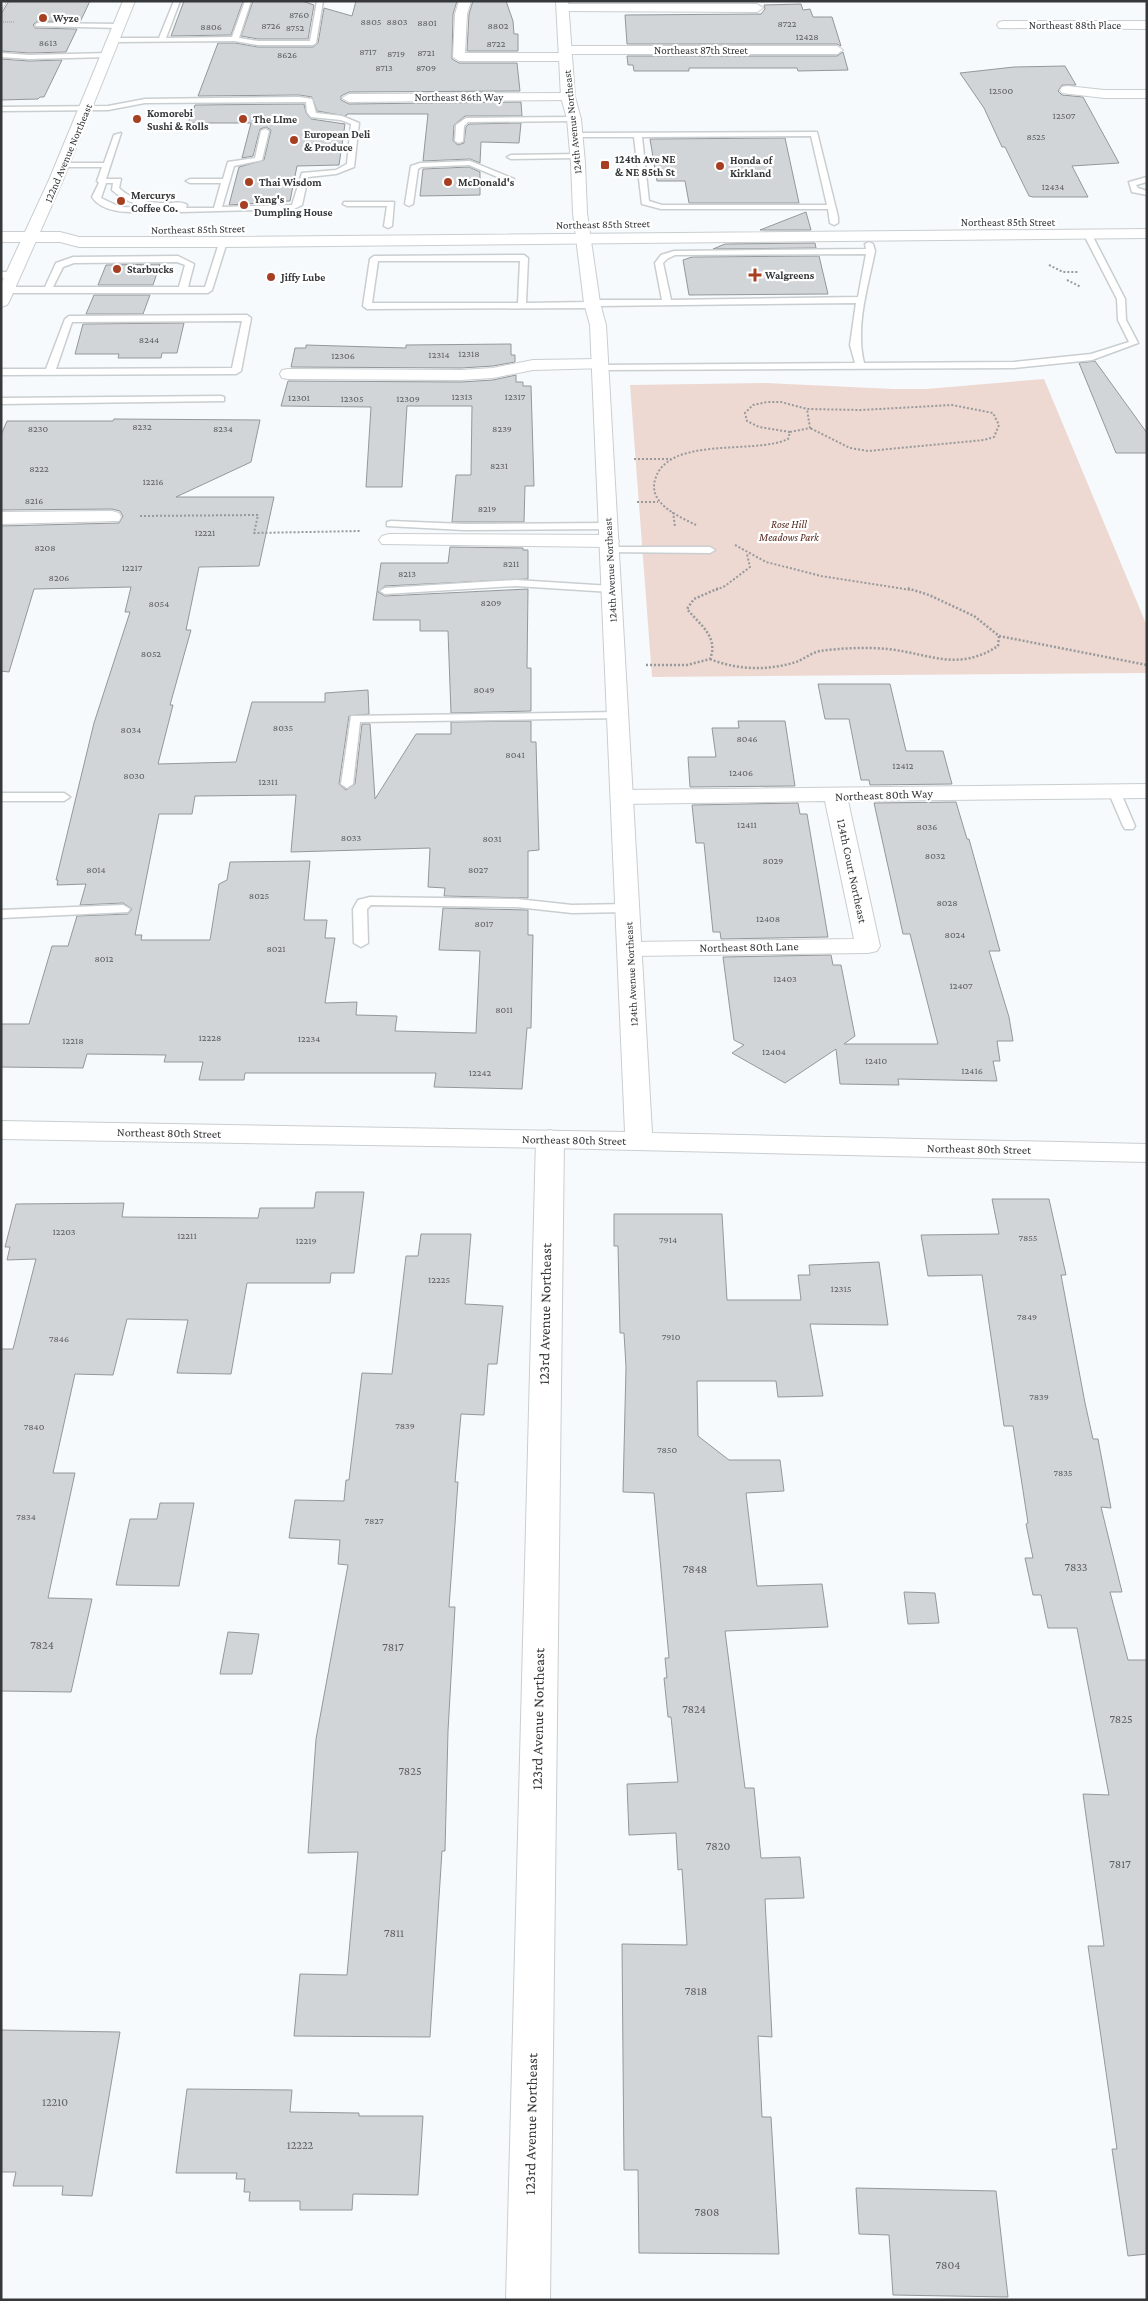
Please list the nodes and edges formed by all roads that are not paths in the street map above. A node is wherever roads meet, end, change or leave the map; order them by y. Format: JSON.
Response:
{"nodes":[{"id":1,"x":129,"y":1,"type":"edge"},
{"id":2,"x":177,"y":1,"type":"edge"},
{"id":3,"x":248,"y":1,"type":"edge"},
{"id":4,"x":320,"y":1,"type":"edge"},
{"id":5,"x":465,"y":1,"type":"edge"},
{"id":6,"x":562,"y":5,"type":"edge"},
{"id":7,"x":757,"y":8,"type":"dead end"},
{"id":8,"x":37,"y":25,"type":"dead end"},
{"id":9,"x":1003,"y":25,"type":"dead end"},
{"id":10,"x":1147,"y":25,"type":"edge"},
{"id":11,"x":120,"y":26,"type":"junction"},
{"id":12,"x":162,"y":39,"type":"junction"},
{"id":13,"x":235,"y":39,"type":"junction"},
{"id":14,"x":115,"y":40,"type":"junction"},
{"id":15,"x":837,"y":50,"type":"dead end"},
{"id":16,"x":566,"y":54,"type":"junction"},
{"id":17,"x":1,"y":55,"type":"edge"},
{"id":18,"x":109,"y":55,"type":"junction"},
{"id":19,"x":1067,"y":90,"type":"dead end"},
{"id":20,"x":1147,"y":94,"type":"edge"},
{"id":21,"x":568,"y":97,"type":"junction"},
{"id":22,"x":349,"y":98,"type":"dead end"},
{"id":23,"x":86,"y":108,"type":"junction"},
{"id":24,"x":1,"y":109,"type":"edge"},
{"id":25,"x":574,"y":119,"type":"junction"},
{"id":26,"x":265,"y":131,"type":"dead end"},
{"id":27,"x":118,"y":135,"type":"dead end"},
{"id":28,"x":575,"y":135,"type":"junction"},
{"id":29,"x":638,"y":135,"type":"junction"},
{"id":30,"x":459,"y":141,"type":"dead end"},
{"id":31,"x":577,"y":156,"type":"junction"},
{"id":32,"x":511,"y":157,"type":"dead end"},
{"id":33,"x":62,"y":165,"type":"junction"},
{"id":34,"x":107,"y":165,"type":"junction"},
{"id":35,"x":510,"y":179,"type":"dead end"},
{"id":36,"x":1147,"y":179,"type":"edge"},
{"id":37,"x":190,"y":181,"type":"dead end"},
{"id":38,"x":226,"y":181,"type":"junction"},
{"id":39,"x":103,"y":182,"type":"junction"},
{"id":40,"x":1147,"y":193,"type":"edge"},
{"id":41,"x":347,"y":204,"type":"dead end"},
{"id":42,"x":409,"y":204,"type":"dead end"},
{"id":43,"x":832,"y":207,"type":"junction"},
{"id":44,"x":182,"y":208,"type":"junction"},
{"id":45,"x":218,"y":210,"type":"junction"},
{"id":46,"x":1147,"y":220,"type":"edge"},
{"id":47,"x":996,"y":222,"type":"junction"},
{"id":48,"x":834,"y":223,"type":"junction"},
{"id":49,"x":388,"y":226,"type":"junction"},
{"id":50,"x":1147,"y":227,"type":"edge"},
{"id":51,"x":583,"y":232,"type":"junction"},
{"id":52,"x":1147,"y":233,"type":"edge"},
{"id":53,"x":1087,"y":234,"type":"junction"},
{"id":54,"x":866,"y":235,"type":"junction"},
{"id":55,"x":895,"y":235,"type":"junction"},
{"id":56,"x":1,"y":237,"type":"edge"},
{"id":57,"x":32,"y":237,"type":"junction"},
{"id":58,"x":60,"y":237,"type":"junction"},
{"id":59,"x":223,"y":242,"type":"junction"},
{"id":60,"x":871,"y":251,"type":"junction"},
{"id":61,"x":8,"y":275,"type":"edge"},
{"id":62,"x":48,"y":290,"type":"junction"},
{"id":63,"x":183,"y":290,"type":"junction"},
{"id":64,"x":4,"y":296,"type":"edge"},
{"id":65,"x":860,"y":300,"type":"junction"},
{"id":66,"x":667,"y":301,"type":"junction"},
{"id":67,"x":593,"y":304,"type":"junction"},
{"id":68,"x":522,"y":305,"type":"junction"},
{"id":69,"x":600,"y":365,"type":"junction"},
{"id":70,"x":860,"y":365,"type":"junction"},
{"id":71,"x":1,"y":372,"type":"edge"},
{"id":72,"x":50,"y":372,"type":"junction"},
{"id":73,"x":288,"y":374,"type":"dead end"},
{"id":74,"x":221,"y":399,"type":"dead end"},
{"id":75,"x":1,"y":401,"type":"edge"},
{"id":76,"x":112,"y":517,"type":"dead end"},
{"id":77,"x":1,"y":518,"type":"edge"},
{"id":78,"x":390,"y":532,"type":"dead end"},
{"id":79,"x":609,"y":539,"type":"junction"},
{"id":80,"x":710,"y":550,"type":"dead end"},
{"id":81,"x":611,"y":589,"type":"junction"},
{"id":82,"x":385,"y":591,"type":"dead end"},
{"id":83,"x":618,"y":716,"type":"junction"},
{"id":84,"x":348,"y":784,"type":"dead end"},
{"id":85,"x":1114,"y":791,"type":"junction"},
{"id":86,"x":1147,"y":791,"type":"edge"},
{"id":87,"x":835,"y":796,"type":"junction"},
{"id":88,"x":1,"y":797,"type":"edge"},
{"id":89,"x":64,"y":797,"type":"dead end"},
{"id":90,"x":622,"y":797,"type":"junction"},
{"id":91,"x":1129,"y":826,"type":"dead end"},
{"id":92,"x":628,"y":908,"type":"junction"},
{"id":93,"x":123,"y":909,"type":"dead end"},
{"id":94,"x":1,"y":914,"type":"edge"},
{"id":95,"x":362,"y":943,"type":"dead end"},
{"id":96,"x":868,"y":946,"type":"joint"},
{"id":97,"x":630,"y":949,"type":"junction"},
{"id":98,"x":1,"y":1130,"type":"edge"},
{"id":99,"x":550,"y":1139,"type":"junction"},
{"id":100,"x":640,"y":1141,"type":"junction"},
{"id":101,"x":1147,"y":1153,"type":"edge"},
{"id":102,"x":528,"y":2300,"type":"edge"}],
"edges":[{"from":1,"to":11,"type":"street","name":"122nd Avenue Northeast"},
{"from":2,"to":12,"type":"lane"},
{"from":3,"to":13,"type":"lane"},
{"from":4,"to":13,"type":"lane"},
{"from":5,"to":16,"type":"street","name":"Northeast 87th Street"},
{"from":6,"to":7,"type":"street"},
{"from":6,"to":16,"type":"street","name":"124th Avenue Northeast"},
{"from":8,"to":11,"type":"lane"},
{"from":9,"to":10,"type":"street","name":"Northeast 88th Place"},
{"from":11,"to":14,"type":"street","name":"122nd Avenue Northeast"},
{"from":12,"to":13,"type":"lane"},
{"from":12,"to":14,"type":"lane"},
{"from":14,"to":18,"type":"street","name":"122nd Avenue Northeast"},
{"from":15,"to":16,"type":"street","name":"Northeast 87th Street"},
{"from":16,"to":21,"type":"street","name":"124th Avenue Northeast"},
{"from":17,"to":18,"type":"lane"},
{"from":18,"to":23,"type":"street","name":"122nd Avenue Northeast"},
{"from":19,"to":20,"type":"street"},
{"from":21,"to":22,"type":"street","name":"Northeast 86th Way"},
{"from":21,"to":25,"type":"street","name":"124th Avenue Northeast"},
{"from":23,"to":24,"type":"lane"},
{"from":23,"to":33,"type":"street","name":"122nd Avenue Northeast"},
{"from":23,"to":45,"type":"lane"},
{"from":25,"to":28,"type":"street","name":"124th Avenue Northeast"},
{"from":25,"to":30,"type":"lane"},
{"from":26,"to":38,"type":"lane"},
{"from":27,"to":34,"type":"lane"},
{"from":28,"to":29,"type":"lane"},
{"from":28,"to":31,"type":"street","name":"124th Avenue Northeast"},
{"from":29,"to":43,"type":"lane"},
{"from":29,"to":43,"type":"lane"},
{"from":31,"to":32,"type":"lane"},
{"from":31,"to":51,"type":"street","name":"124th Avenue Northeast"},
{"from":33,"to":34,"type":"lane"},
{"from":33,"to":57,"type":"street","name":"122nd Avenue Northeast"},
{"from":34,"to":39,"type":"lane"},
{"from":35,"to":42,"type":"lane"},
{"from":36,"to":40,"type":"lane"},
{"from":37,"to":38,"type":"lane"},
{"from":38,"to":45,"type":"lane"},
{"from":39,"to":44,"type":"lane"},
{"from":39,"to":44,"type":"lane"},
{"from":41,"to":49,"type":"lane"},
{"from":43,"to":48,"type":"lane"},
{"from":44,"to":45,"type":"lane"},
{"from":46,"to":47,"type":"street","name":"Northeast 85th Street"},
{"from":47,"to":48,"type":"street","name":"Northeast 85th Street"},
{"from":47,"to":55,"type":"street"},
{"from":48,"to":51,"type":"street","name":"Northeast 85th Street"},
{"from":49,"to":51,"type":"street","name":"Northeast 85th Street"},
{"from":49,"to":58,"type":"street","name":"Northeast 85th Street"},
{"from":50,"to":53,"type":"street"},
{"from":51,"to":54,"type":"street","name":"Northeast 85th Street"},
{"from":51,"to":59,"type":"street","name":"Northeast 85th Street"},
{"from":51,"to":67,"type":"street","name":"124th Avenue Northeast"},
{"from":52,"to":53,"type":"street","name":"Northeast 85th Street"},
{"from":53,"to":55,"type":"street","name":"Northeast 85th Street"},
{"from":53,"to":70,"type":"lane"},
{"from":54,"to":55,"type":"street","name":"Northeast 85th Street"},
{"from":54,"to":60,"type":"lane"},
{"from":56,"to":57,"type":"street","name":"Northeast 85th Street"},
{"from":57,"to":58,"type":"street","name":"Northeast 85th Street"},
{"from":57,"to":61,"type":"street","name":"122nd Avenue Northeast"},
{"from":58,"to":59,"type":"street","name":"Northeast 85th Street"},
{"from":59,"to":63,"type":"lane"},
{"from":60,"to":65,"type":"lane"},
{"from":60,"to":66,"type":"lane"},
{"from":61,"to":64,"type":"street","name":"122nd Avenue Northeast"},
{"from":62,"to":63,"type":"lane"},
{"from":62,"to":63,"type":"lane"},
{"from":62,"to":64,"type":"lane"},
{"from":65,"to":66,"type":"lane"},
{"from":65,"to":70,"type":"lane"},
{"from":66,"to":67,"type":"lane"},
{"from":67,"to":68,"type":"lane"},
{"from":67,"to":69,"type":"street","name":"124th Avenue Northeast"},
{"from":68,"to":68,"type":"lane"},
{"from":69,"to":70,"type":"lane"},
{"from":69,"to":73,"type":"street"},
{"from":69,"to":79,"type":"street","name":"124th Avenue Northeast"},
{"from":71,"to":72,"type":"lane"},
{"from":72,"to":72,"type":"lane"},
{"from":74,"to":75,"type":"lane"},
{"from":76,"to":77,"type":"street"},
{"from":78,"to":79,"type":"street"},
{"from":79,"to":80,"type":"lane"},
{"from":79,"to":81,"type":"street","name":"124th Avenue Northeast"},
{"from":81,"to":82,"type":"lane"},
{"from":81,"to":83,"type":"street","name":"124th Avenue Northeast"},
{"from":83,"to":84,"type":"lane"},
{"from":83,"to":90,"type":"street","name":"124th Avenue Northeast"},
{"from":85,"to":86,"type":"street","name":"Northeast 80th Way"},
{"from":85,"to":87,"type":"street","name":"Northeast 80th Way"},
{"from":85,"to":91,"type":"lane"},
{"from":87,"to":90,"type":"street","name":"Northeast 80th Way"},
{"from":87,"to":96,"type":"street","name":"124th Court Northeast"},
{"from":88,"to":89,"type":"lane"},
{"from":90,"to":92,"type":"street","name":"124th Avenue Northeast"},
{"from":92,"to":95,"type":"lane"},
{"from":92,"to":97,"type":"street","name":"124th Avenue Northeast"},
{"from":93,"to":94,"type":"lane"},
{"from":96,"to":97,"type":"street","name":"Northeast 80th Lane"},
{"from":97,"to":100,"type":"street","name":"124th Avenue Northeast"},
{"from":98,"to":99,"type":"street","name":"Northeast 80th Street"},
{"from":99,"to":100,"type":"street","name":"Northeast 80th Street"},
{"from":99,"to":102,"type":"street","name":"123rd Avenue Northeast"},
{"from":100,"to":101,"type":"street","name":"Northeast 80th Street"}]}
